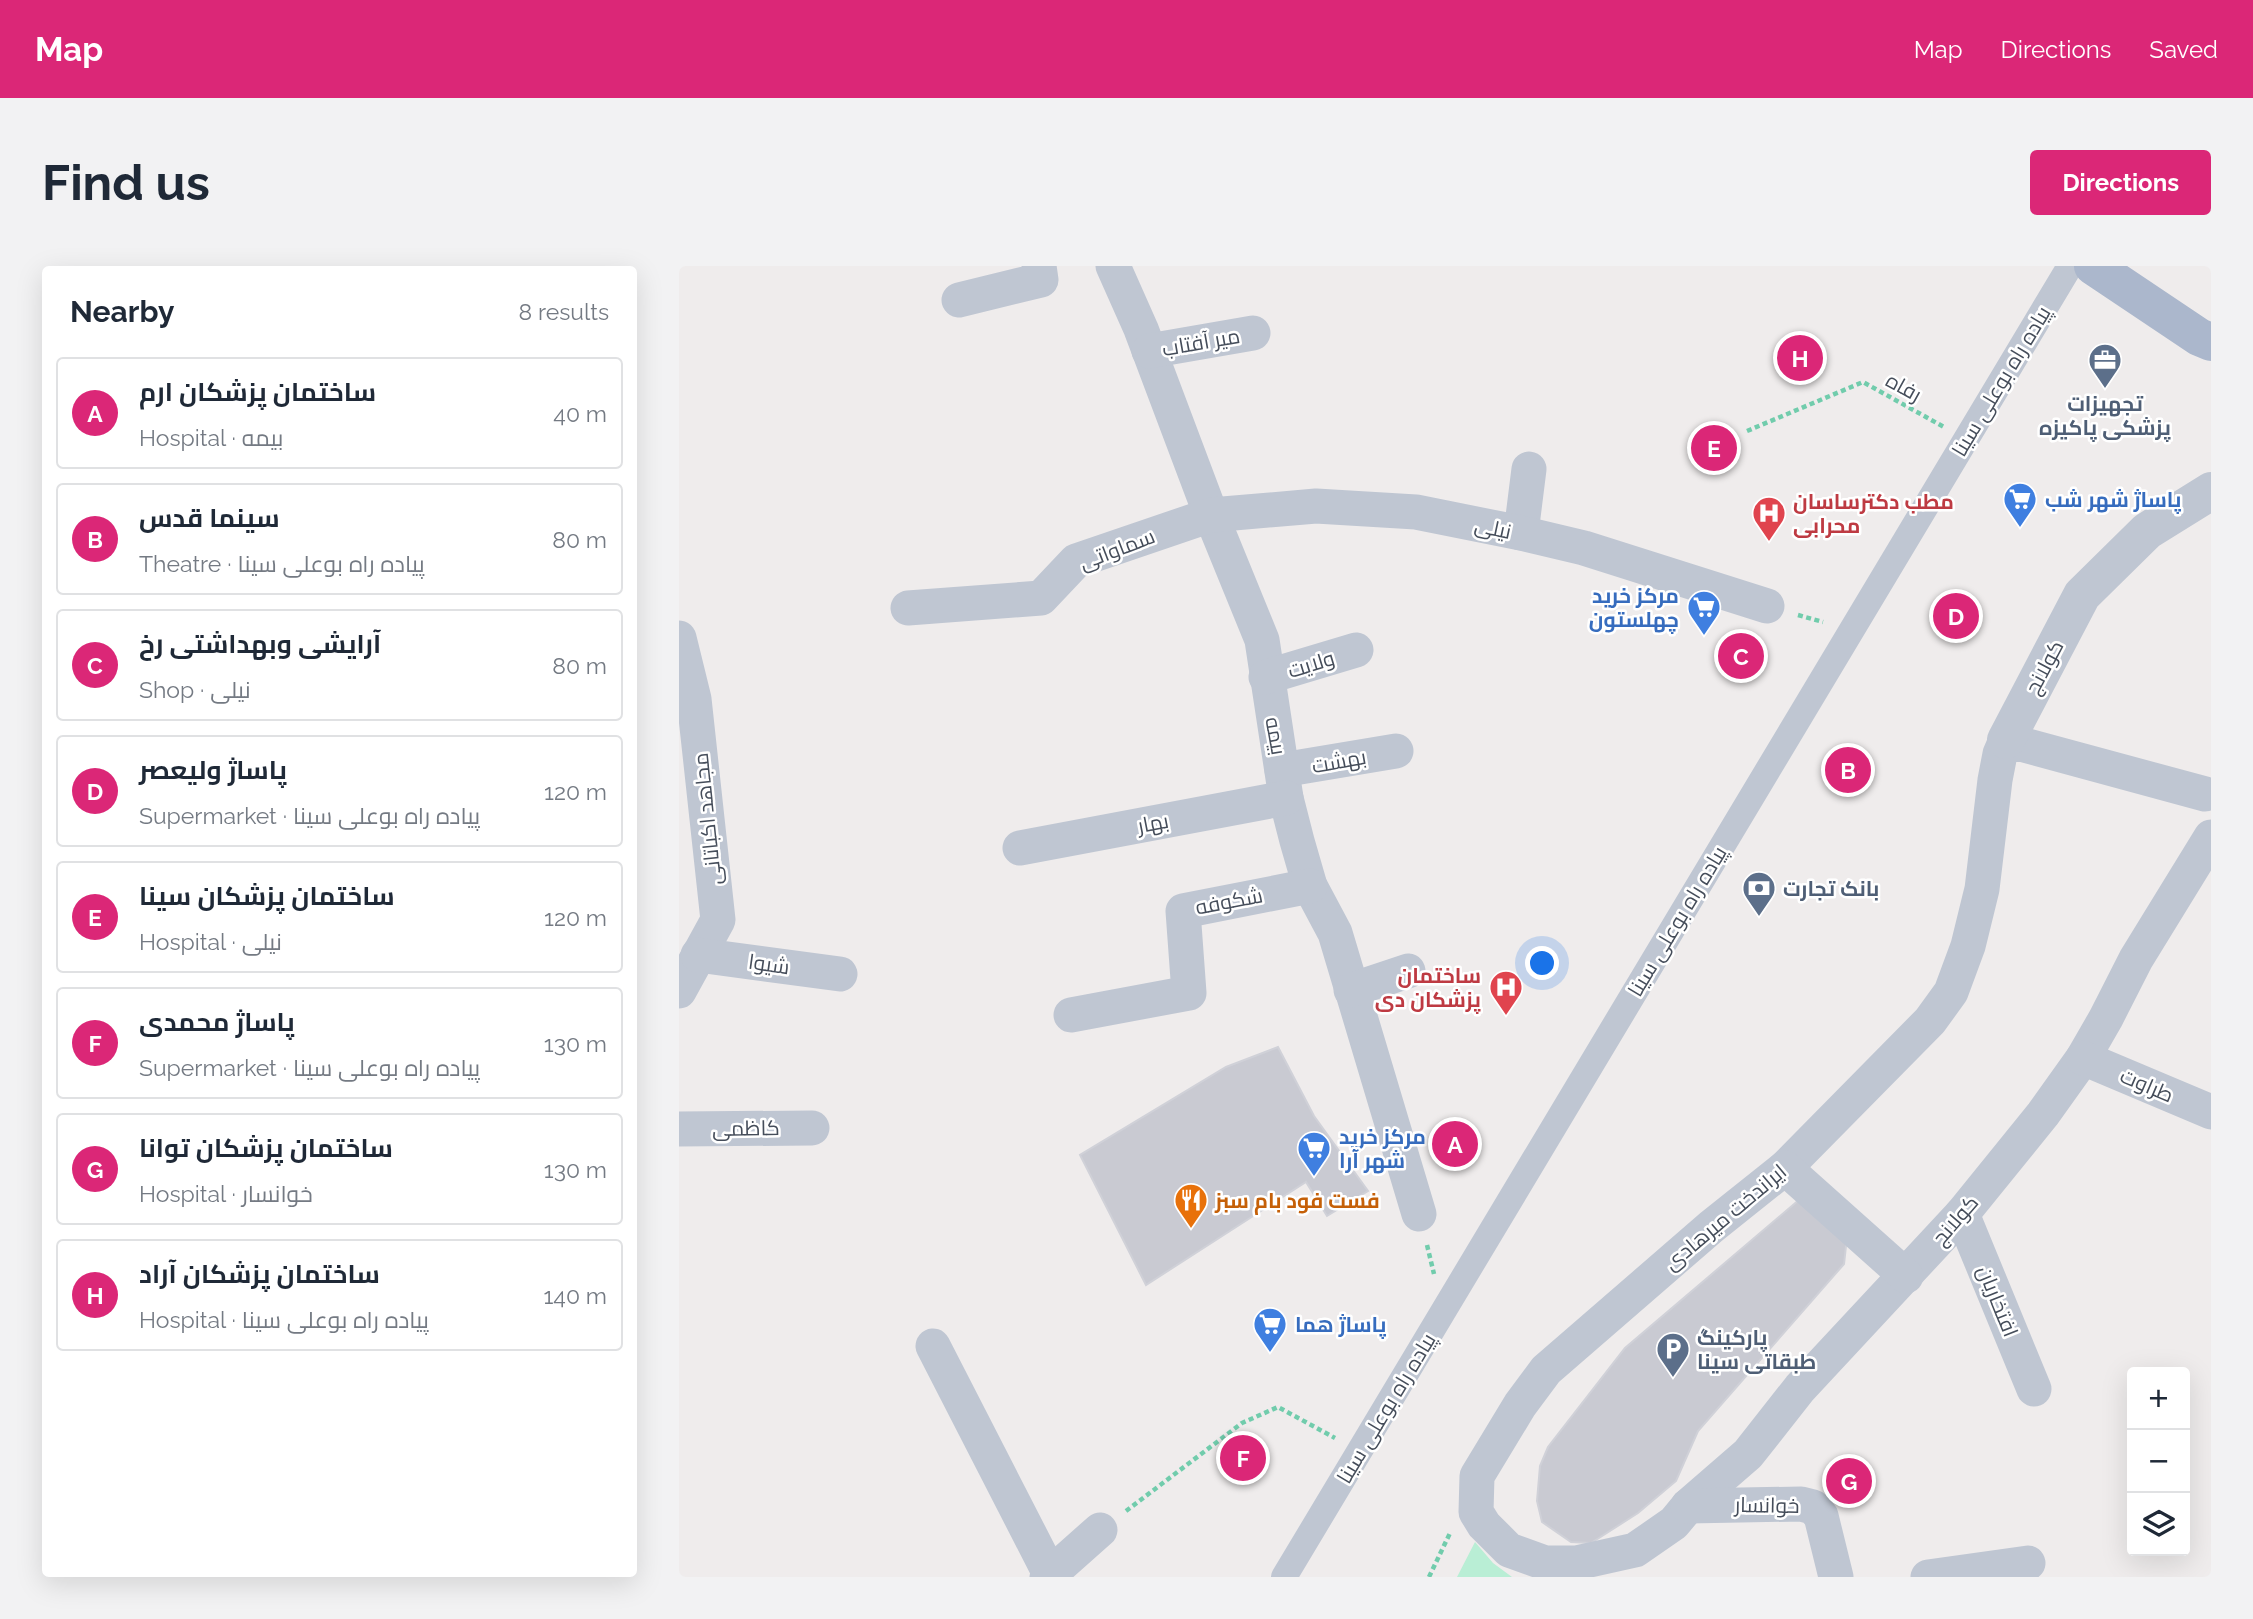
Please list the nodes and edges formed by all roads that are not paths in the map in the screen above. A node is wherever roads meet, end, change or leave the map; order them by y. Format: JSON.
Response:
{"nodes":[{"id":1,"x":1039,"y":266,"type":"edge"},
{"id":2,"x":1113,"y":266,"type":"edge"},
{"id":3,"x":2070,"y":266,"type":"edge"},
{"id":4,"x":2093,"y":266,"type":"edge"},
{"id":5,"x":959,"y":300,"type":"dead end"},
{"id":6,"x":1253,"y":333,"type":"dead end"},
{"id":7,"x":2211,"y":342,"type":"edge"},
{"id":8,"x":1149,"y":351,"type":"junction"},
{"id":9,"x":1529,"y":469,"type":"dead end"},
{"id":10,"x":2211,"y":491,"type":"edge"},
{"id":11,"x":1211,"y":514,"type":"junction"},
{"id":12,"x":1521,"y":533,"type":"junction"},
{"id":13,"x":1767,"y":606,"type":"road end"},
{"id":14,"x":908,"y":608,"type":"dead end"},
{"id":15,"x":679,"y":638,"type":"edge"},
{"id":16,"x":1356,"y":650,"type":"dead end"},
{"id":17,"x":1266,"y":677,"type":"junction"},
{"id":18,"x":2006,"y":740,"type":"junction"},
{"id":19,"x":1396,"y":751,"type":"dead end"},
{"id":20,"x":1284,"y":784,"type":"junction"},
{"id":21,"x":2205,"y":794,"type":"dead end"},
{"id":22,"x":2211,"y":837,"type":"edge"},
{"id":23,"x":1020,"y":848,"type":"dead end"},
{"id":24,"x":1310,"y":886,"type":"junction"},
{"id":25,"x":698,"y":955,"type":"junction"},
{"id":26,"x":1408,"y":971,"type":"dead end"},
{"id":27,"x":841,"y":974,"type":"dead end"},
{"id":28,"x":1351,"y":990,"type":"junction"},
{"id":29,"x":679,"y":991,"type":"edge"},
{"id":30,"x":1071,"y":1015,"type":"dead end"},
{"id":31,"x":2083,"y":1058,"type":"junction"},
{"id":32,"x":2211,"y":1112,"type":"edge"},
{"id":33,"x":812,"y":1128,"type":"dead end"},
{"id":34,"x":679,"y":1129,"type":"edge"},
{"id":35,"x":1785,"y":1168,"type":"junction"},
{"id":36,"x":1419,"y":1214,"type":"road end"},
{"id":37,"x":1962,"y":1214,"type":"junction"},
{"id":38,"x":1906,"y":1276,"type":"junction"},
{"id":39,"x":933,"y":1346,"type":"dead end"},
{"id":40,"x":2033,"y":1389,"type":"dead end"},
{"id":41,"x":1688,"y":1506,"type":"junction"},
{"id":42,"x":1100,"y":1530,"type":"road end"},
{"id":43,"x":1635,"y":1550,"type":"joint"},
{"id":44,"x":2028,"y":1563,"type":"dead end"},
{"id":45,"x":1567,"y":1570,"type":"edge"},
{"id":46,"x":1049,"y":1576,"type":"edge"},
{"id":47,"x":1285,"y":1577,"type":"edge"},
{"id":48,"x":1836,"y":1577,"type":"edge"},
{"id":49,"x":1928,"y":1577,"type":"edge"}],
"edges":[{"from":1,"to":5,"type":"street"},
{"from":2,"to":8,"type":"street","name":"بیمه"},
{"from":3,"to":47,"type":"street","name":"پیاده راه بوعلی سینا"},
{"from":4,"to":7,"type":"main road"},
{"from":6,"to":8,"type":"street","name":"میر آفتاب"},
{"from":8,"to":11,"type":"street","name":"بیمه"},
{"from":9,"to":12,"type":"street"},
{"from":10,"to":18,"type":"street","name":"کولانج"},
{"from":11,"to":12,"type":"street","name":"نیلی"},
{"from":11,"to":14,"type":"street","name":"سماواتی"},
{"from":11,"to":17,"type":"street","name":"بیمه"},
{"from":12,"to":13,"type":"street","name":"نیلی"},
{"from":15,"to":25,"type":"street","name":"مجاهد اکباتانی"},
{"from":16,"to":17,"type":"street","name":"ولایت"},
{"from":17,"to":20,"type":"street","name":"بیمه"},
{"from":18,"to":21,"type":"street"},
{"from":18,"to":35,"type":"street","name":"ایراندخت میرهادی"},
{"from":19,"to":20,"type":"street","name":"بهشت"},
{"from":20,"to":23,"type":"street","name":"بهار"},
{"from":20,"to":24,"type":"street","name":"بیمه"},
{"from":22,"to":31,"type":"street","name":"کولانج"},
{"from":24,"to":28,"type":"street","name":"بیمه"},
{"from":24,"to":30,"type":"street","name":"شکوفه"},
{"from":25,"to":27,"type":"street","name":"شیوا"},
{"from":25,"to":29,"type":"street","name":"مجاهد اکباتانی"},
{"from":26,"to":28,"type":"street"},
{"from":28,"to":36,"type":"street","name":"بیمه"},
{"from":31,"to":32,"type":"street","name":"طراوت"},
{"from":31,"to":37,"type":"street","name":"کولانج"},
{"from":33,"to":34,"type":"street","name":"کاظمی"},
{"from":35,"to":38,"type":"street"},
{"from":35,"to":45,"type":"street","name":"ایراندخت میرهادی"},
{"from":37,"to":38,"type":"street","name":"کولانج"},
{"from":37,"to":40,"type":"street","name":"افتخاریان"},
{"from":38,"to":41,"type":"street","name":"کولانج"},
{"from":39,"to":46,"type":"street"},
{"from":41,"to":43,"type":"street","name":"کولانج"},
{"from":41,"to":48,"type":"street","name":"خوانسار"},
{"from":42,"to":46,"type":"street"},
{"from":43,"to":45,"type":"street","name":"ایراندخت میرهادی"},
{"from":44,"to":49,"type":"street"}]}
